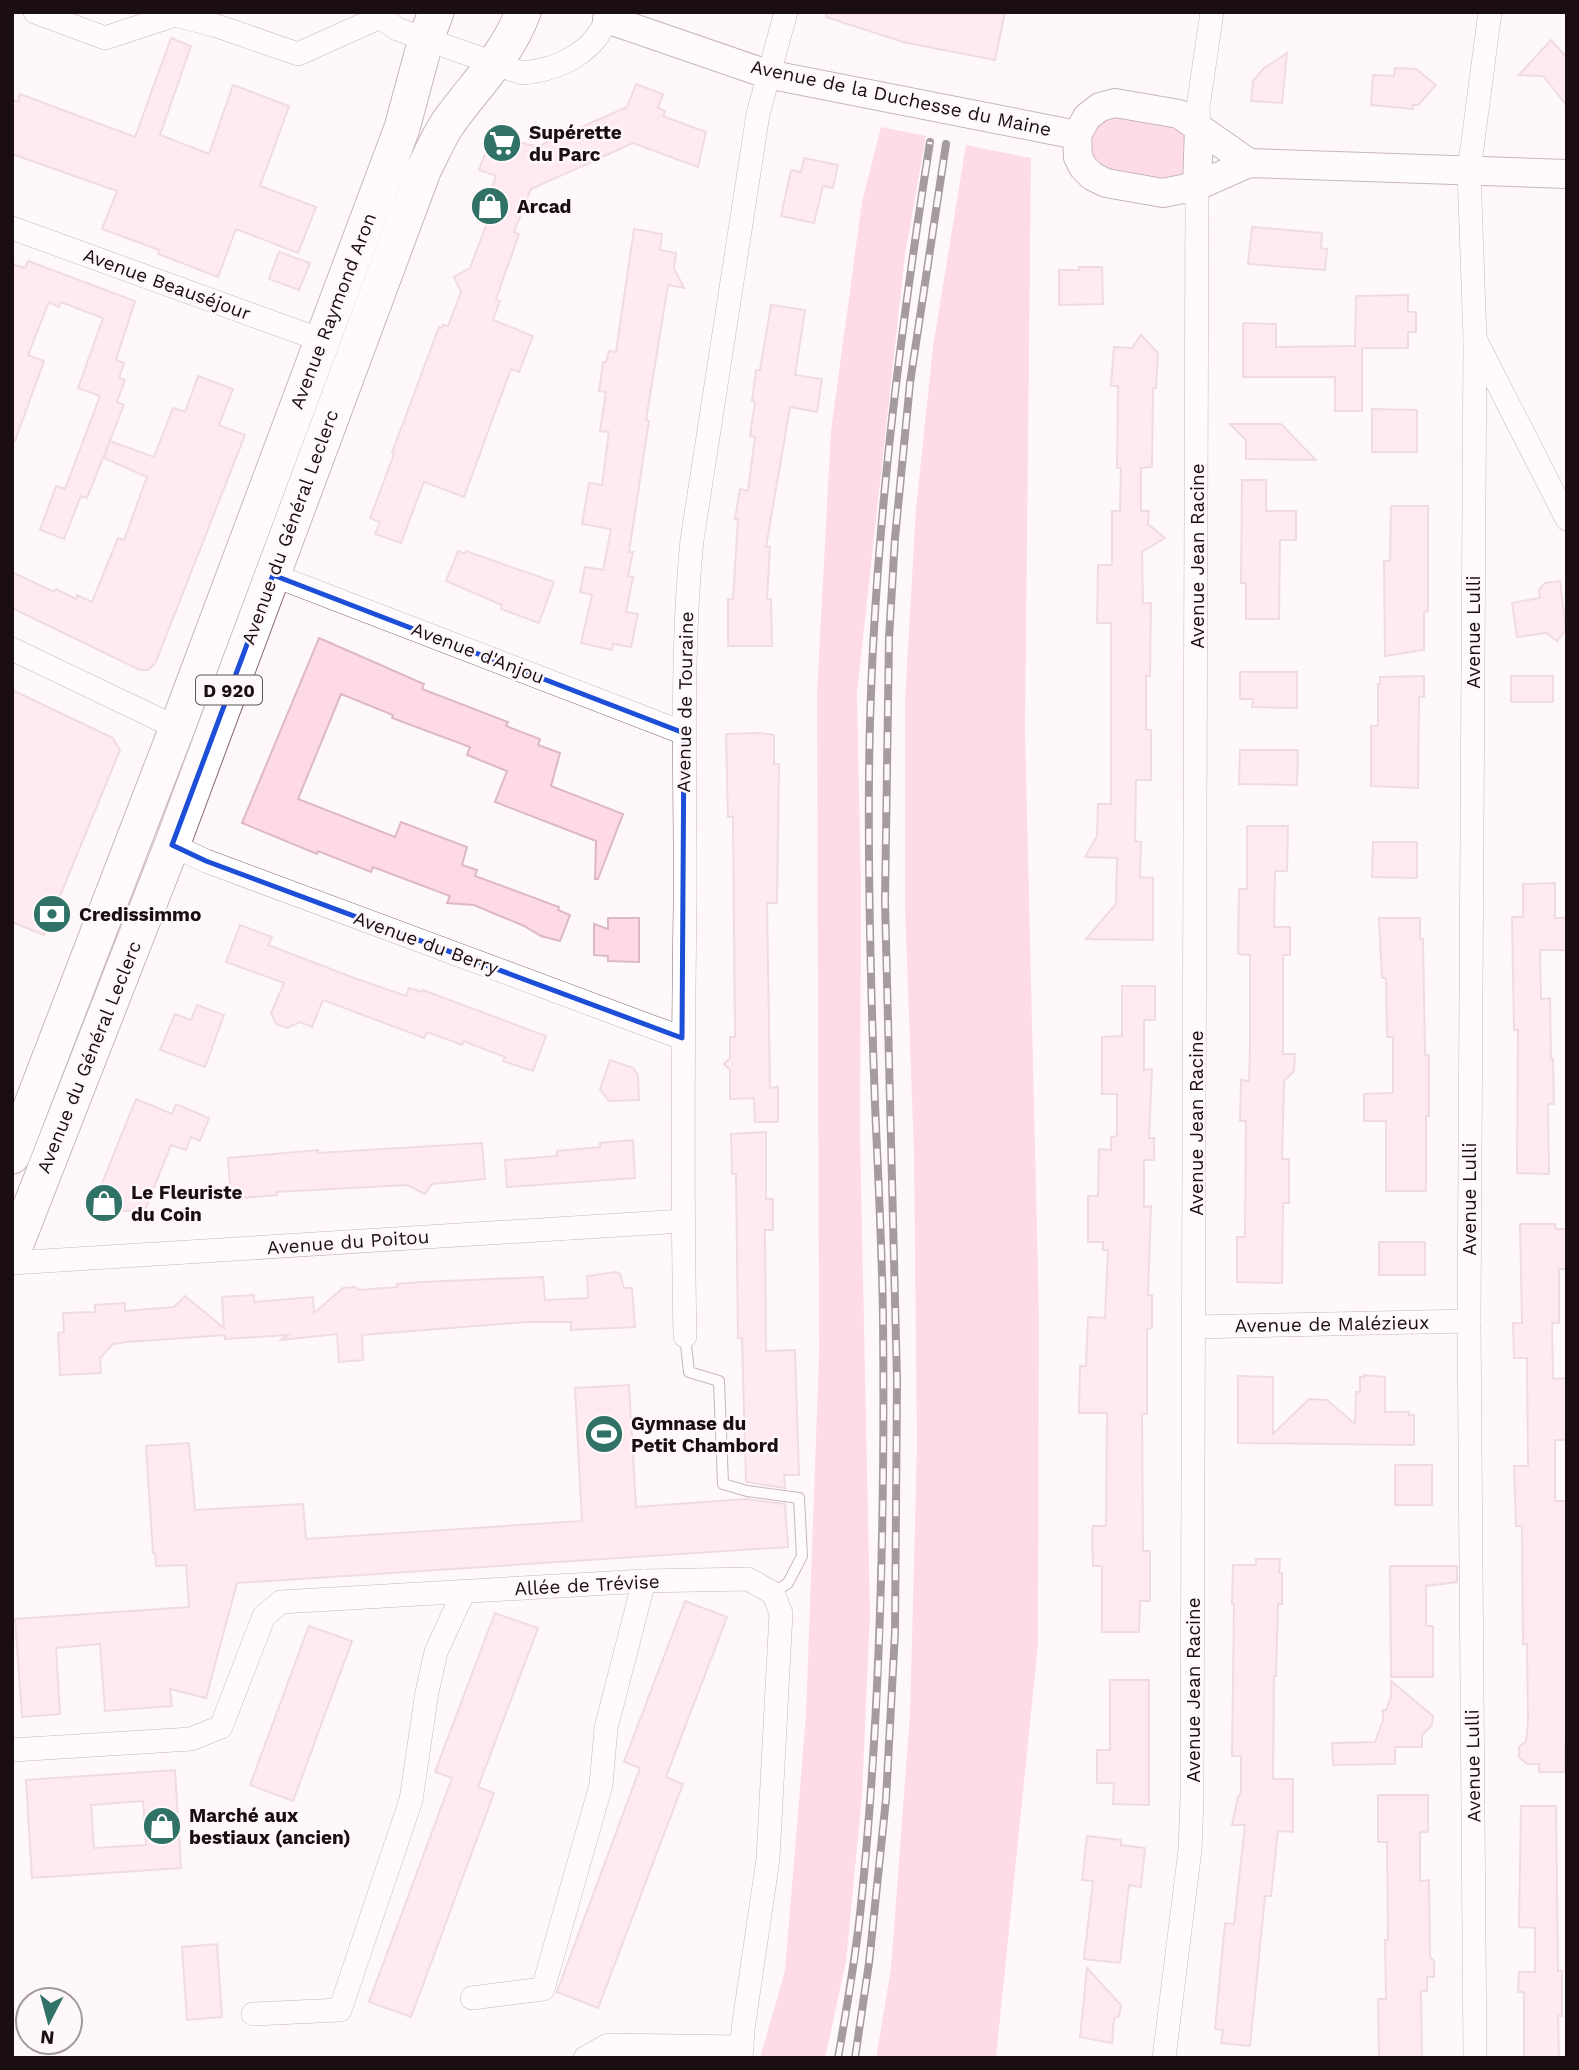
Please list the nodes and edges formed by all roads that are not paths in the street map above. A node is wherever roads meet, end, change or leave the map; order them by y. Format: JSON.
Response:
{"nodes":[{"id":1,"x":35,"y":12,"type":"edge"},
{"id":2,"x":523,"y":12,"type":"edge"},
{"id":3,"x":786,"y":12,"type":"edge"},
{"id":4,"x":1212,"y":12,"type":"edge"},
{"id":5,"x":1490,"y":12,"type":"edge"},
{"id":6,"x":376,"y":15,"type":"edge"},
{"id":7,"x":608,"y":16,"type":"edge"},
{"id":8,"x":216,"y":19,"type":"edge"},
{"id":9,"x":431,"y":26,"type":"edge"},
{"id":10,"x":496,"y":63,"type":"junction"},
{"id":11,"x":767,"y":74,"type":"junction"},
{"id":12,"x":1199,"y":130,"type":"junction"},
{"id":13,"x":1077,"y":135,"type":"junction"},
{"id":14,"x":1249,"y":163,"type":"junction"},
{"id":15,"x":1469,"y":171,"type":"junction"},
{"id":16,"x":1567,"y":174,"type":"edge"},
{"id":17,"x":1197,"y":187,"type":"junction"},
{"id":18,"x":12,"y":228,"type":"edge"},
{"id":19,"x":1475,"y":340,"type":"junction"},
{"id":20,"x":321,"y":341,"type":"junction"},
{"id":21,"x":1567,"y":519,"type":"edge"},
{"id":22,"x":272,"y":575,"type":"junction"},
{"id":23,"x":221,"y":607,"type":"joint"},
{"id":24,"x":12,"y":649,"type":"edge"},
{"id":25,"x":177,"y":728,"type":"junction"},
{"id":26,"x":684,"y":733,"type":"junction"},
{"id":27,"x":172,"y":845,"type":"junction"},
{"id":28,"x":682,"y":1038,"type":"junction"},
{"id":29,"x":12,"y":1156,"type":"edge"},
{"id":30,"x":683,"y":1221,"type":"junction"},
{"id":31,"x":12,"y":1254,"type":"edge"},
{"id":32,"x":12,"y":1263,"type":"edge"},
{"id":33,"x":1469,"y":1321,"type":"junction"},
{"id":34,"x":1195,"y":1327,"type":"junction"},
{"id":35,"x":685,"y":1336,"type":"joint"},
{"id":36,"x":644,"y":1581,"type":"junction"},
{"id":37,"x":463,"y":1593,"type":"junction"},
{"id":38,"x":777,"y":1603,"type":"junction"},
{"id":39,"x":12,"y":1749,"type":"edge"},
{"id":40,"x":472,"y":1998,"type":"dead end"},
{"id":41,"x":253,"y":2014,"type":"dead end"},
{"id":42,"x":741,"y":2053,"type":"edge"},
{"id":43,"x":585,"y":2058,"type":"edge"},
{"id":44,"x":1164,"y":2058,"type":"edge"},
{"id":45,"x":1475,"y":2058,"type":"edge"}],
"edges":[{"from":1,"to":8,"type":"street"},
{"from":2,"to":10,"type":"main road","name":"Avenue du Général Leclerc","number":"D 920"},
{"from":3,"to":11,"type":"street","name":"Avenue de Touraine"},
{"from":4,"to":12,"type":"street"},
{"from":5,"to":15,"type":"street","name":"Avenue Lulli"},
{"from":6,"to":8,"type":"street"},
{"from":6,"to":9,"type":"street"},
{"from":7,"to":10,"type":"street"},
{"from":7,"to":11,"type":"street","name":"Avenue de la Duchesse du Maine"},
{"from":9,"to":10,"type":"street"},
{"from":9,"to":20,"type":"main road","name":"Avenue Raymond Aron","number":"D 920"},
{"from":10,"to":22,"type":"main road","name":"Avenue du Général Leclerc","number":"D 920"},
{"from":11,"to":13,"type":"street","name":"Avenue de la Duchesse du Maine"},
{"from":11,"to":26,"type":"street","name":"Avenue de Touraine"},
{"from":12,"to":13,"type":"street","name":"Avenue de la Duchesse du Maine"},
{"from":12,"to":14,"type":"street","name":"Avenue de la Duchesse du Maine"},
{"from":12,"to":17,"type":"street"},
{"from":13,"to":17,"type":"street","name":"Avenue de la Duchesse du Maine"},
{"from":14,"to":15,"type":"street","name":"Avenue de la Duchesse du Maine"},
{"from":14,"to":17,"type":"street","name":"Avenue de la Duchesse du Maine"},
{"from":15,"to":16,"type":"street","name":"Avenue de la Duchesse du Maine"},
{"from":15,"to":19,"type":"street","name":"Avenue Lulli"},
{"from":17,"to":34,"type":"street","name":"Avenue Jean Racine"},
{"from":18,"to":20,"type":"street","name":"Avenue Beauséjour"},
{"from":19,"to":21,"type":"street"},
{"from":19,"to":33,"type":"street","name":"Avenue Lulli"},
{"from":20,"to":23,"type":"main road","name":"Avenue Raymond Aron","number":"D 920"},
{"from":22,"to":26,"type":"street","name":"Avenue d'Anjou"},
{"from":22,"to":27,"type":"main road","name":"Avenue du Général Leclerc","number":"D 920"},
{"from":23,"to":25,"type":"main road","name":"Avenue du Général Leclerc","number":"D 920"},
{"from":24,"to":25,"type":"street"},
{"from":25,"to":29,"type":"main road","name":"Avenue du Général Leclerc","number":"D 920"},
{"from":26,"to":28,"type":"street","name":"Avenue de Touraine"},
{"from":27,"to":28,"type":"street","name":"Avenue du Berry"},
{"from":27,"to":31,"type":"main road","name":"Avenue du Général Leclerc","number":"D 920"},
{"from":28,"to":30,"type":"street","name":"Avenue de Touraine"},
{"from":30,"to":32,"type":"street","name":"Avenue du Poitou"},
{"from":30,"to":35,"type":"street","name":"Avenue de Touraine"},
{"from":33,"to":34,"type":"street","name":"Avenue de Malézieux"},
{"from":33,"to":45,"type":"street","name":"Avenue Lulli"},
{"from":34,"to":44,"type":"street","name":"Avenue Jean Racine"},
{"from":35,"to":38,"type":"lane"},
{"from":36,"to":37,"type":"street","name":"Allée de Trévise"},
{"from":36,"to":38,"type":"street","name":"Allée de Trévise"},
{"from":36,"to":40,"type":"street"},
{"from":37,"to":39,"type":"street","name":"Allée de Trévise"},
{"from":37,"to":41,"type":"street"},
{"from":38,"to":42,"type":"street"},
{"from":42,"to":43,"type":"street"}]}
